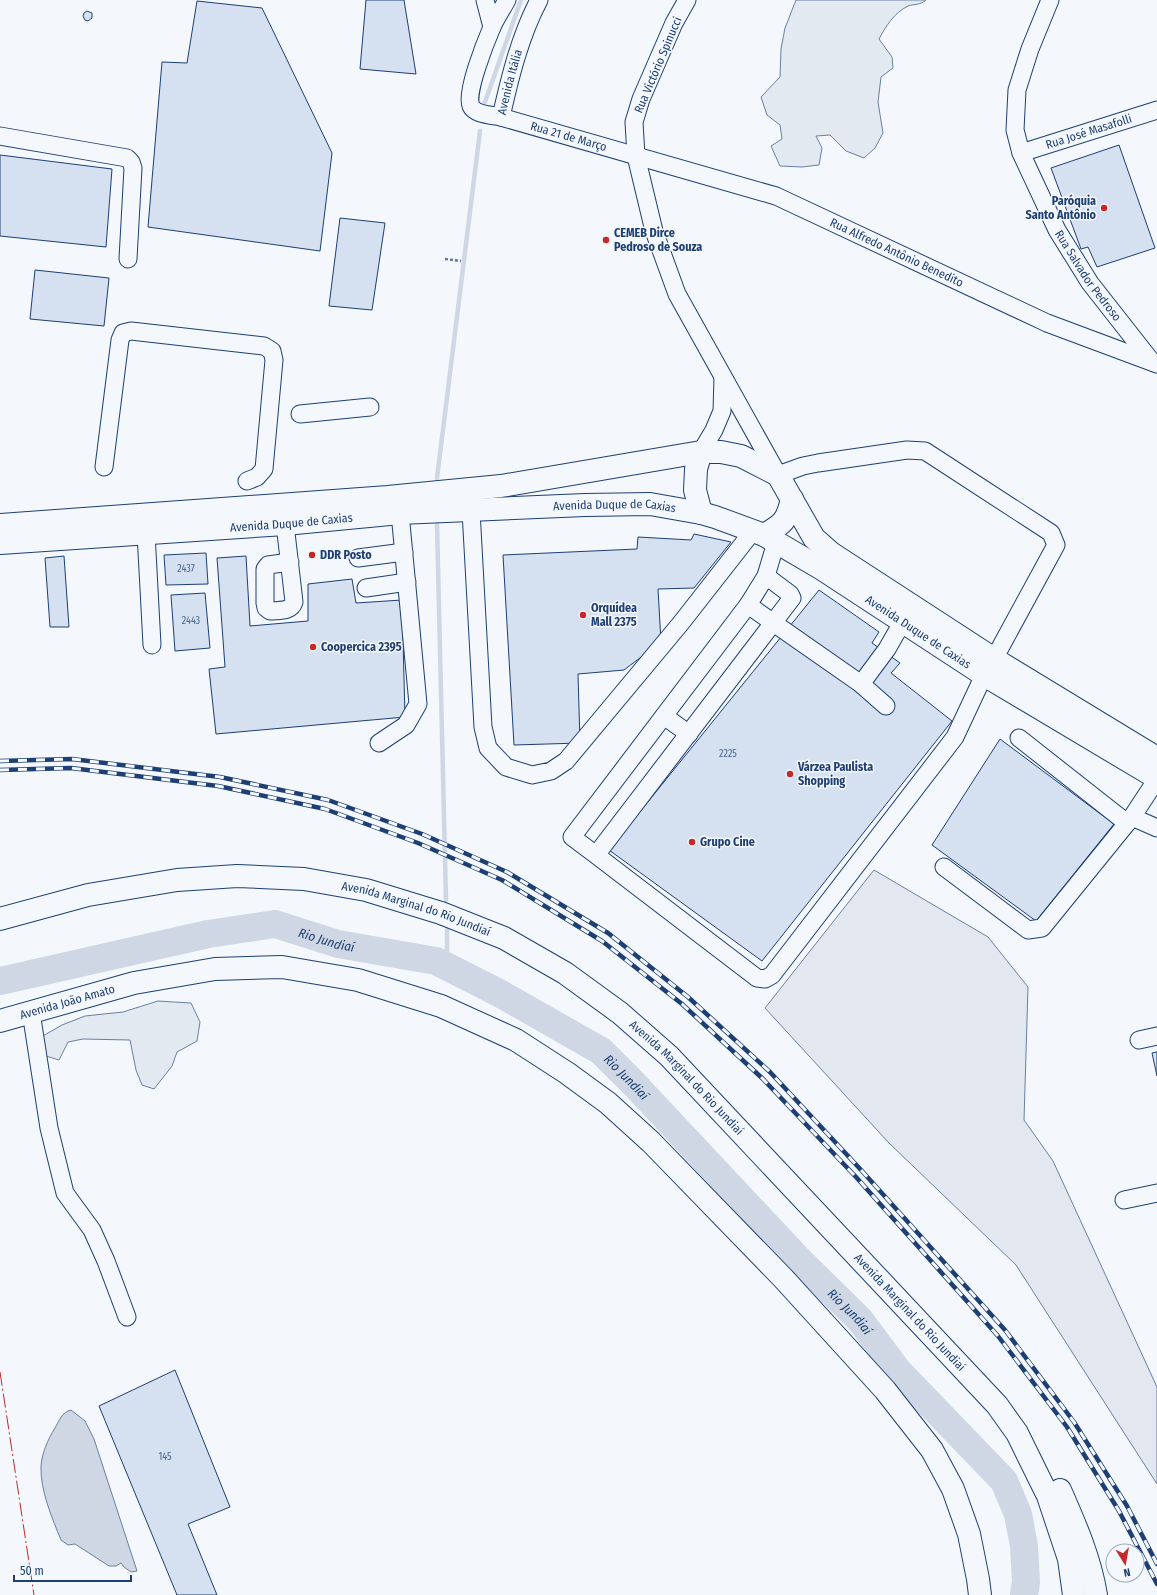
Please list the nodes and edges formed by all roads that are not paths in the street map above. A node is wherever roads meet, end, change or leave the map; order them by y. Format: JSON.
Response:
{"nodes":[{"id":1,"x":485,"y":0,"type":"edge"},
{"id":2,"x":507,"y":0,"type":"edge"},
{"id":3,"x":539,"y":0,"type":"edge"},
{"id":4,"x":687,"y":0,"type":"edge"},
{"id":5,"x":1050,"y":0,"type":"edge"},
{"id":6,"x":492,"y":26,"type":"junction"},
{"id":7,"x":1157,"y":110,"type":"edge"},
{"id":8,"x":501,"y":117,"type":"junction"},
{"id":9,"x":0,"y":136,"type":"edge"},
{"id":10,"x":1021,"y":153,"type":"junction"},
{"id":11,"x":636,"y":156,"type":"junction"},
{"id":12,"x":128,"y":259,"type":"dead end"},
{"id":13,"x":1155,"y":363,"type":"edge"},
{"id":14,"x":723,"y":376,"type":"junction"},
{"id":15,"x":370,"y":407,"type":"dead end"},
{"id":16,"x":300,"y":414,"type":"dead end"},
{"id":17,"x":701,"y":452,"type":"junction"},
{"id":18,"x":104,"y":467,"type":"dead end"},
{"id":19,"x":778,"y":475,"type":"junction"},
{"id":20,"x":247,"y":481,"type":"dead end"},
{"id":21,"x":792,"y":499,"type":"junction"},
{"id":22,"x":471,"y":511,"type":"junction"},
{"id":23,"x":400,"y":513,"type":"junction"},
{"id":24,"x":702,"y":513,"type":"junction"},
{"id":25,"x":285,"y":524,"type":"junction"},
{"id":26,"x":0,"y":525,"type":"edge"},
{"id":27,"x":146,"y":533,"type":"junction"},
{"id":28,"x":765,"y":536,"type":"junction"},
{"id":29,"x":0,"y":543,"type":"edge"},
{"id":30,"x":404,"y":552,"type":"junction"},
{"id":31,"x":358,"y":558,"type":"dead end"},
{"id":32,"x":290,"y":562,"type":"dead end"},
{"id":33,"x":766,"y":576,"type":"junction"},
{"id":34,"x":407,"y":582,"type":"junction"},
{"id":35,"x":366,"y":588,"type":"dead end"},
{"id":36,"x":748,"y":605,"type":"junction"},
{"id":37,"x":904,"y":621,"type":"junction"},
{"id":38,"x":773,"y":623,"type":"junction"},
{"id":39,"x":152,"y":645,"type":"dead end"},
{"id":40,"x":989,"y":667,"type":"junction"},
{"id":41,"x":861,"y":684,"type":"junction"},
{"id":42,"x":886,"y":706,"type":"dead end"},
{"id":43,"x":664,"y":716,"type":"junction"},
{"id":44,"x":689,"y":734,"type":"junction"},
{"id":45,"x":1019,"y":738,"type":"dead end"},
{"id":46,"x":379,"y":743,"type":"dead end"},
{"id":47,"x":1157,"y":758,"type":"edge"},
{"id":48,"x":1157,"y":778,"type":"edge"},
{"id":49,"x":1130,"y":820,"type":"junction"},
{"id":50,"x":1157,"y":828,"type":"edge"},
{"id":51,"x":596,"y":855,"type":"junction"},
{"id":52,"x":944,"y":867,"type":"dead end"},
{"id":53,"x":0,"y":919,"type":"edge"},
{"id":54,"x":30,"y":1012,"type":"junction"},
{"id":55,"x":0,"y":1020,"type":"edge"},
{"id":56,"x":1157,"y":1036,"type":"edge"},
{"id":57,"x":1139,"y":1040,"type":"dead end"},
{"id":58,"x":1157,"y":1193,"type":"edge"},
{"id":59,"x":1124,"y":1200,"type":"dead end"},
{"id":60,"x":127,"y":1317,"type":"dead end"},
{"id":61,"x":1017,"y":1433,"type":"junction"},
{"id":62,"x":980,"y":1595,"type":"edge"},
{"id":63,"x":1074,"y":1595,"type":"edge"},
{"id":64,"x":1096,"y":1595,"type":"edge"}],
"edges":[{"from":1,"to":6,"type":"street"},
{"from":2,"to":6,"type":"street","name":"Avenida Itália"},
{"from":3,"to":8,"type":"street","name":"Avenida Itália"},
{"from":4,"to":11,"type":"street","name":"Rua Victório Spinucci"},
{"from":5,"to":10,"type":"street","name":"Rua Salvador Pedroso"},
{"from":6,"to":8,"type":"street","name":"Avenida Itália"},
{"from":7,"to":10,"type":"street","name":"Rua José Masafolli"},
{"from":8,"to":11,"type":"street","name":"Rua 21 de Março"},
{"from":9,"to":12,"type":"street"},
{"from":10,"to":13,"type":"street","name":"Rua Salvador Pedroso"},
{"from":11,"to":13,"type":"street","name":"Rua Alfredo Antônio Benedito"},
{"from":11,"to":14,"type":"street","name":"Rua Victório Spinucci"},
{"from":14,"to":17,"type":"street"},
{"from":14,"to":19,"type":"street","name":"Rua Victório Spinucci"},
{"from":15,"to":16,"type":"street"},
{"from":17,"to":19,"type":"main road"},
{"from":17,"to":24,"type":"main road"},
{"from":17,"to":26,"type":"main road","name":"Avenida Duque de Caxias"},
{"from":18,"to":20,"type":"street"},
{"from":19,"to":21,"type":"main road","name":"Avenida Duque de Caxias"},
{"from":19,"to":40,"type":"street"},
{"from":21,"to":28,"type":"main road"},
{"from":21,"to":40,"type":"main road","name":"Avenida Duque de Caxias"},
{"from":22,"to":23,"type":"main road","name":"Avenida Duque de Caxias"},
{"from":22,"to":24,"type":"main road","name":"Avenida Duque de Caxias"},
{"from":22,"to":28,"type":"street"},
{"from":23,"to":25,"type":"main road","name":"Avenida Duque de Caxias"},
{"from":23,"to":30,"type":"street"},
{"from":24,"to":28,"type":"main road","name":"Avenida Duque de Caxias"},
{"from":25,"to":27,"type":"main road","name":"Avenida Duque de Caxias"},
{"from":25,"to":32,"type":"street"},
{"from":27,"to":29,"type":"main road","name":"Avenida Duque de Caxias"},
{"from":27,"to":39,"type":"street"},
{"from":28,"to":33,"type":"street"},
{"from":28,"to":37,"type":"main road","name":"Avenida Duque de Caxias"},
{"from":30,"to":31,"type":"street"},
{"from":30,"to":34,"type":"street"},
{"from":33,"to":36,"type":"street"},
{"from":33,"to":38,"type":"street"},
{"from":34,"to":35,"type":"street"},
{"from":34,"to":46,"type":"street"},
{"from":36,"to":38,"type":"street"},
{"from":36,"to":43,"type":"street"},
{"from":37,"to":40,"type":"main road","name":"Avenida Duque de Caxias"},
{"from":37,"to":41,"type":"street"},
{"from":38,"to":41,"type":"street"},
{"from":38,"to":44,"type":"street"},
{"from":40,"to":47,"type":"main road","name":"Avenida Duque de Caxias"},
{"from":40,"to":48,"type":"main road","name":"Avenida Duque de Caxias"},
{"from":40,"to":51,"type":"street"},
{"from":41,"to":42,"type":"street"},
{"from":43,"to":44,"type":"street"},
{"from":43,"to":51,"type":"street"},
{"from":44,"to":51,"type":"street"},
{"from":45,"to":49,"type":"street"},
{"from":48,"to":49,"type":"street"},
{"from":49,"to":50,"type":"street"},
{"from":49,"to":52,"type":"street"},
{"from":53,"to":61,"type":"main road","name":"Avenida Marginal do Rio Jundiaí"},
{"from":54,"to":55,"type":"main road","name":"Avenida João Amato"},
{"from":54,"to":60,"type":"street"},
{"from":54,"to":62,"type":"main road","name":"Avenida João Amato"},
{"from":56,"to":57,"type":"street"},
{"from":58,"to":59,"type":"street"},
{"from":61,"to":63,"type":"main road","name":"Avenida Marginal do Rio Jundiaí"},
{"from":61,"to":64,"type":"main road"}]}
